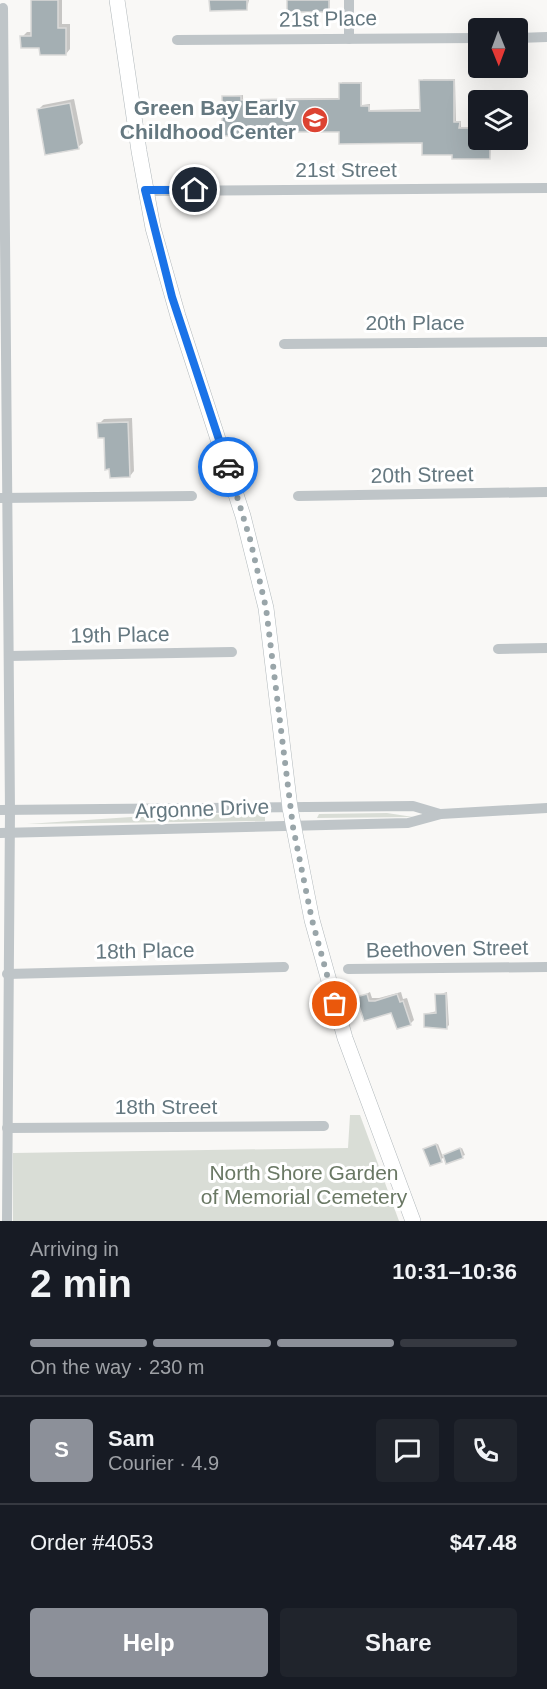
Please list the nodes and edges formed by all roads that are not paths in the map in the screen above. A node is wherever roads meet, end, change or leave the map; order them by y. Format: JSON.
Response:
{"nodes":[{"id":1,"x":117,"y":0,"type":"edge"},
{"id":2,"x":349,"y":0,"type":"edge"},
{"id":3,"x":3,"y":8,"type":"dead end"},
{"id":4,"x":468,"y":38,"type":"edge"},
{"id":5,"x":528,"y":38,"type":"edge"},
{"id":6,"x":547,"y":38,"type":"edge"},
{"id":7,"x":349,"y":39,"type":"junction"},
{"id":8,"x":177,"y":40,"type":"dead end"},
{"id":9,"x":547,"y":188,"type":"edge"},
{"id":10,"x":145,"y":190,"type":"junction"},
{"id":11,"x":547,"y":342,"type":"edge"},
{"id":12,"x":284,"y":344,"type":"dead end"},
{"id":13,"x":547,"y":492,"type":"edge"},
{"id":14,"x":192,"y":496,"type":"dead end"},
{"id":15,"x":298,"y":496,"type":"dead end"},
{"id":16,"x":3,"y":498,"type":"edge"},
{"id":17,"x":547,"y":648,"type":"edge"},
{"id":18,"x":498,"y":649,"type":"dead end"},
{"id":19,"x":232,"y":652,"type":"dead end"},
{"id":20,"x":9,"y":656,"type":"junction"},
{"id":21,"x":290,"y":808,"type":"junction"},
{"id":22,"x":547,"y":808,"type":"edge"},
{"id":23,"x":5,"y":811,"type":"edge"},
{"id":24,"x":441,"y":814,"type":"junction"},
{"id":25,"x":293,"y":827,"type":"junction"},
{"id":26,"x":5,"y":834,"type":"edge"},
{"id":27,"x":284,"y":967,"type":"dead end"},
{"id":28,"x":547,"y":967,"type":"edge"},
{"id":29,"x":348,"y":969,"type":"dead end"},
{"id":30,"x":7,"y":974,"type":"junction"},
{"id":31,"x":324,"y":1126,"type":"dead end"},
{"id":32,"x":7,"y":1128,"type":"junction"},
{"id":33,"x":7,"y":1221,"type":"edge"},
{"id":34,"x":412,"y":1221,"type":"edge"}],
"edges":[{"from":1,"to":10,"type":"main road"},
{"from":2,"to":7,"type":"street"},
{"from":3,"to":16,"type":"street"},
{"from":4,"to":7,"type":"street","name":"21st Place"},
{"from":5,"to":6,"type":"street"},
{"from":7,"to":8,"type":"street","name":"21st Place"},
{"from":9,"to":10,"type":"street","name":"21st Street"},
{"from":10,"to":21,"type":"main road"},
{"from":11,"to":12,"type":"street","name":"20th Place"},
{"from":13,"to":15,"type":"street","name":"20th Street"},
{"from":14,"to":16,"type":"street"},
{"from":16,"to":20,"type":"street"},
{"from":17,"to":18,"type":"street"},
{"from":19,"to":20,"type":"street","name":"19th Place"},
{"from":20,"to":23,"type":"street"},
{"from":21,"to":23,"type":"street","name":"Argonne Drive"},
{"from":21,"to":24,"type":"street","name":"Argonne Drive"},
{"from":21,"to":25,"type":"main road"},
{"from":22,"to":24,"type":"street","name":"Argonne Drive"},
{"from":23,"to":26,"type":"street"},
{"from":24,"to":25,"type":"street","name":"Argonne Drive"},
{"from":25,"to":26,"type":"street","name":"Argonne Drive"},
{"from":25,"to":34,"type":"main road"},
{"from":26,"to":30,"type":"street"},
{"from":27,"to":30,"type":"street","name":"18th Place"},
{"from":28,"to":29,"type":"street","name":"Beethoven Street"},
{"from":30,"to":32,"type":"street"},
{"from":31,"to":32,"type":"street","name":"18th Street"},
{"from":32,"to":33,"type":"street"}]}
